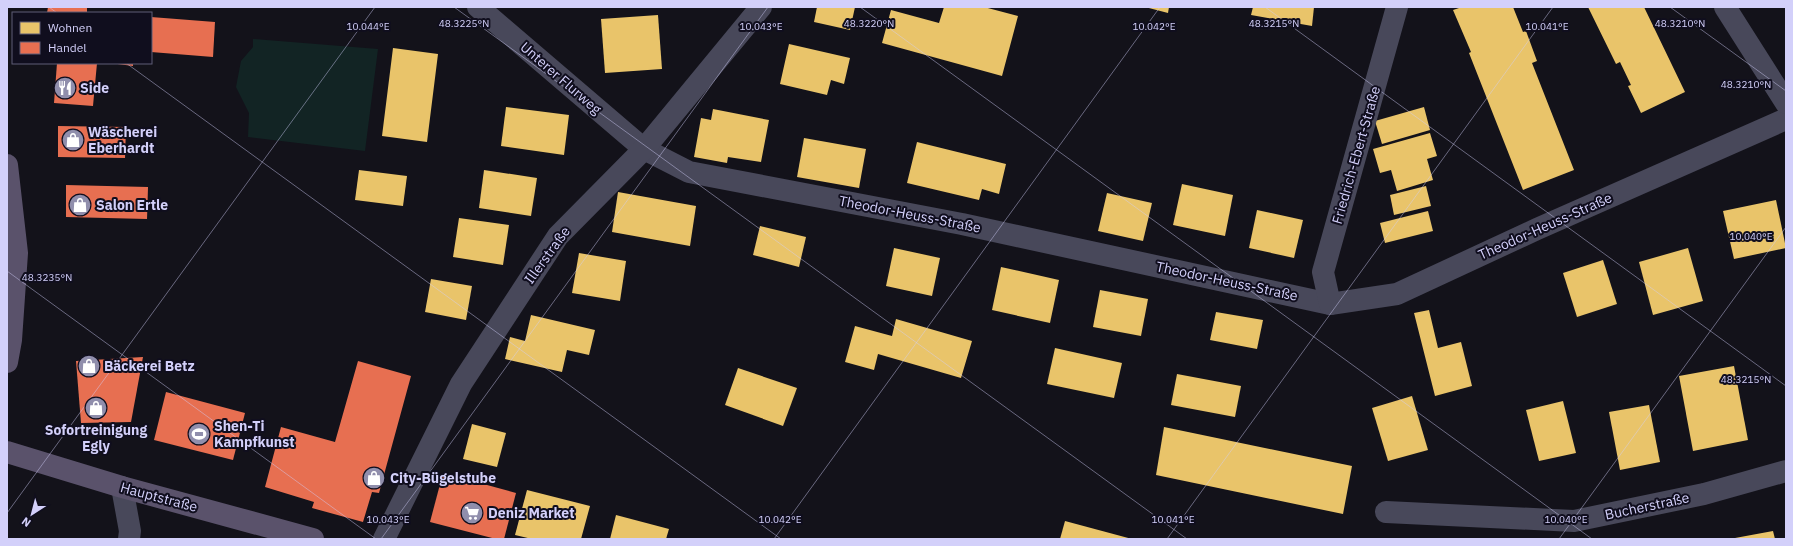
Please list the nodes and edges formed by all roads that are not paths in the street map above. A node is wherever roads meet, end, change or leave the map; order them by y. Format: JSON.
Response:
{"nodes":[{"id":1,"x":478,"y":7,"type":"edge"},
{"id":2,"x":761,"y":7,"type":"edge"},
{"id":3,"x":1397,"y":7,"type":"edge"},
{"id":4,"x":1725,"y":7,"type":"edge"},
{"id":5,"x":1786,"y":103,"type":"edge"},
{"id":6,"x":1786,"y":119,"type":"edge"},
{"id":7,"x":644,"y":149,"type":"junction"},
{"id":8,"x":7,"y":165,"type":"edge"},
{"id":9,"x":1330,"y":304,"type":"junction"},
{"id":10,"x":7,"y":362,"type":"edge"},
{"id":11,"x":7,"y":452,"type":"edge"},
{"id":12,"x":1786,"y":471,"type":"edge"},
{"id":13,"x":122,"y":487,"type":"junction"},
{"id":14,"x":1386,"y":512,"type":"dead end"},
{"id":15,"x":129,"y":539,"type":"edge"},
{"id":16,"x":313,"y":539,"type":"edge"},
{"id":17,"x":384,"y":539,"type":"edge"}],
"edges":[{"from":1,"to":7,"type":"street","name":"Unterer Flurweg"},
{"from":2,"to":7,"type":"street","name":"Illerstraße"},
{"from":3,"to":9,"type":"street","name":"Friedrich-Ebert-Straße"},
{"from":4,"to":5,"type":"street"},
{"from":6,"to":9,"type":"street","name":"Theodor-Heuss-Straße"},
{"from":7,"to":9,"type":"street","name":"Theodor-Heuss-Straße"},
{"from":7,"to":17,"type":"street","name":"Illerstraße"},
{"from":8,"to":10,"type":"main road"},
{"from":11,"to":13,"type":"main road","name":"Hauptstraße"},
{"from":12,"to":14,"type":"street","name":"Bucherstraße"},
{"from":13,"to":15,"type":"street"},
{"from":13,"to":16,"type":"main road","name":"Hauptstraße"}]}
